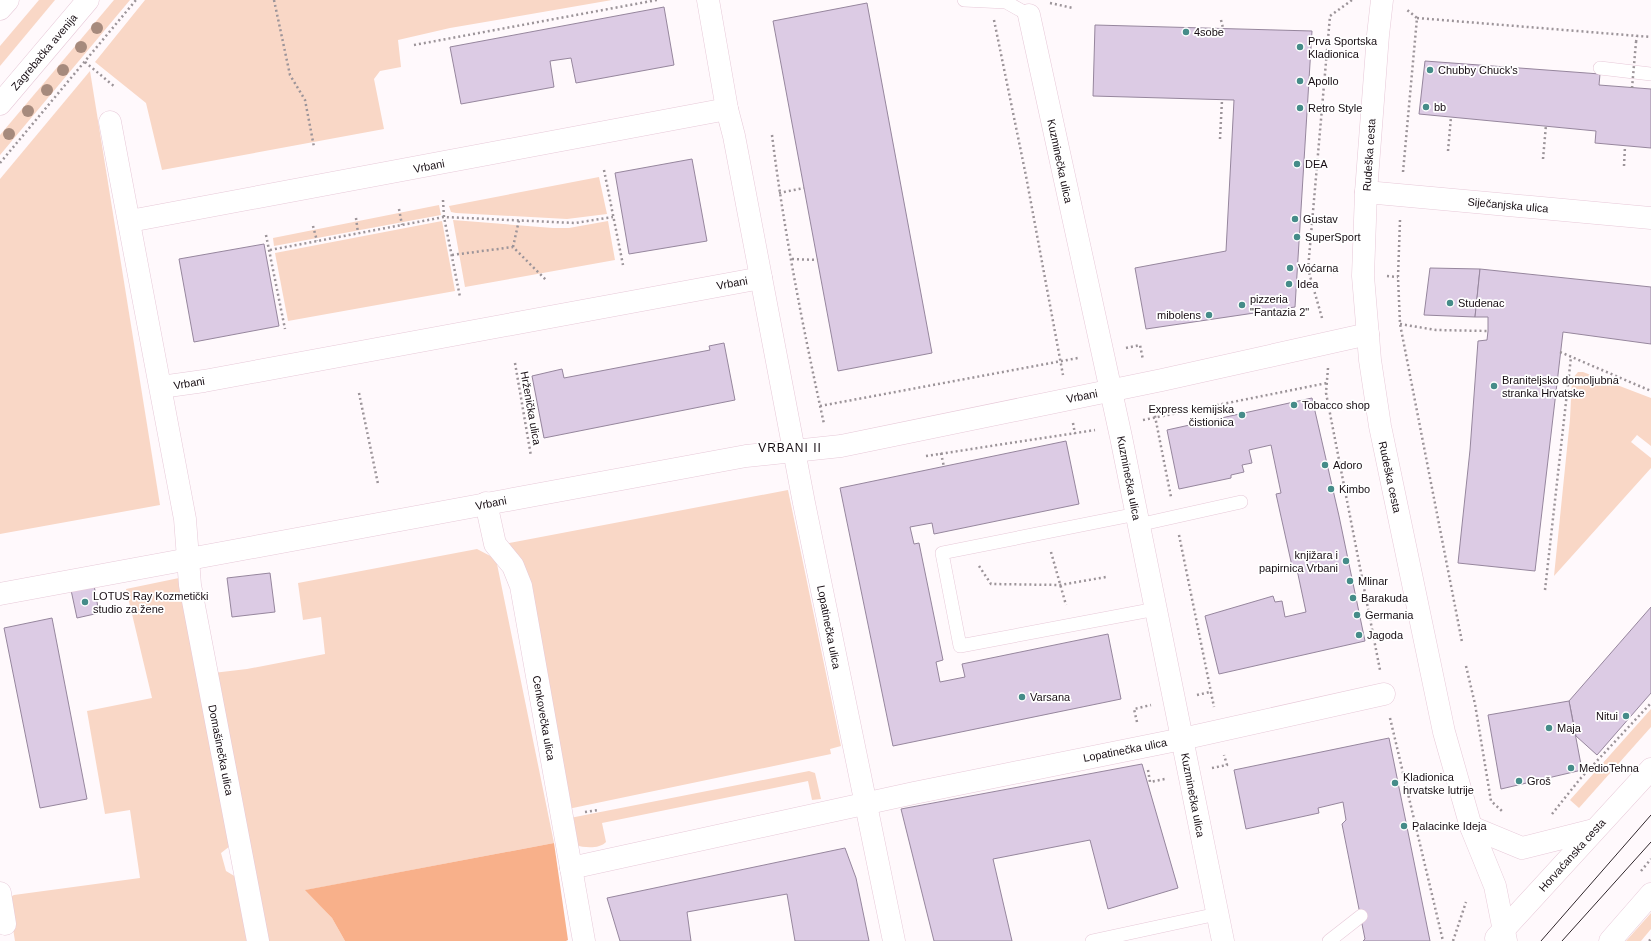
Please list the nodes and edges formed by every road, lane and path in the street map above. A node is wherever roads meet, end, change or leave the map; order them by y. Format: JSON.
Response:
{"nodes":[{"id":1,"x":8,"y":0,"type":"edge"},
{"id":2,"x":88,"y":0,"type":"edge"},
{"id":3,"x":136,"y":0,"type":"edge"},
{"id":4,"x":274,"y":0,"type":"edge"},
{"id":5,"x":657,"y":0,"type":"edge"},
{"id":6,"x":708,"y":0,"type":"edge"},
{"id":7,"x":964,"y":0,"type":"edge"},
{"id":8,"x":1352,"y":0,"type":"edge"},
{"id":9,"x":1382,"y":0,"type":"edge"},
{"id":10,"x":990,"y":1,"type":"junction"},
{"id":11,"x":1404,"y":7,"type":"dead end"},
{"id":12,"x":0,"y":9,"type":"edge"},
{"id":13,"x":1029,"y":15,"type":"joint"},
{"id":14,"x":1418,"y":18,"type":"junction"},
{"id":15,"x":1221,"y":20,"type":"dead end"},
{"id":16,"x":1223,"y":28,"type":"dead end"},
{"id":17,"x":1637,"y":36,"type":"junction"},
{"id":18,"x":1651,"y":37,"type":"edge"},
{"id":19,"x":414,"y":45,"type":"dead end"},
{"id":20,"x":85,"y":62,"type":"junction"},
{"id":21,"x":1600,"y":68,"type":"dead end"},
{"id":22,"x":1651,"y":74,"type":"edge"},
{"id":23,"x":115,"y":87,"type":"dead end"},
{"id":24,"x":1632,"y":88,"type":"dead end"},
{"id":25,"x":1222,"y":100,"type":"dead end"},
{"id":26,"x":0,"y":104,"type":"edge"},
{"id":27,"x":727,"y":109,"type":"junction"},
{"id":28,"x":1451,"y":117,"type":"dead end"},
{"id":29,"x":110,"y":122,"type":"dead end"},
{"id":30,"x":1546,"y":124,"type":"dead end"},
{"id":31,"x":772,"y":135,"type":"dead end"},
{"id":32,"x":1220,"y":139,"type":"dead end"},
{"id":33,"x":1625,"y":146,"type":"dead end"},
{"id":34,"x":314,"y":147,"type":"dead end"},
{"id":35,"x":1448,"y":151,"type":"dead end"},
{"id":36,"x":1543,"y":159,"type":"dead end"},
{"id":37,"x":0,"y":163,"type":"edge"},
{"id":38,"x":1624,"y":166,"type":"dead end"},
{"id":39,"x":604,"y":170,"type":"dead end"},
{"id":40,"x":804,"y":188,"type":"dead end"},
{"id":41,"x":1366,"y":192,"type":"junction"},
{"id":42,"x":779,"y":194,"type":"junction"},
{"id":43,"x":1400,"y":196,"type":"junction"},
{"id":44,"x":443,"y":200,"type":"dead end"},
{"id":45,"x":399,"y":209,"type":"dead end"},
{"id":46,"x":444,"y":217,"type":"junction"},
{"id":47,"x":613,"y":217,"type":"junction"},
{"id":48,"x":356,"y":218,"type":"dead end"},
{"id":49,"x":1651,"y":218,"type":"edge"},
{"id":50,"x":519,"y":220,"type":"junction"},
{"id":51,"x":130,"y":221,"type":"junction"},
{"id":52,"x":402,"y":225,"type":"junction"},
{"id":53,"x":313,"y":226,"type":"dead end"},
{"id":54,"x":358,"y":233,"type":"junction"},
{"id":55,"x":266,"y":235,"type":"dead end"},
{"id":56,"x":317,"y":241,"type":"junction"},
{"id":57,"x":513,"y":247,"type":"junction"},
{"id":58,"x":270,"y":250,"type":"junction"},
{"id":59,"x":452,"y":255,"type":"junction"},
{"id":60,"x":792,"y":259,"type":"junction"},
{"id":61,"x":818,"y":260,"type":"dead end"},
{"id":62,"x":623,"y":265,"type":"dead end"},
{"id":63,"x":761,"y":278,"type":"junction"},
{"id":64,"x":547,"y":281,"type":"dead end"},
{"id":65,"x":460,"y":297,"type":"dead end"},
{"id":66,"x":1400,"y":324,"type":"junction"},
{"id":67,"x":286,"y":330,"type":"dead end"},
{"id":68,"x":1488,"y":331,"type":"dead end"},
{"id":69,"x":1368,"y":334,"type":"junction"},
{"id":70,"x":1330,"y":344,"type":"junction"},
{"id":71,"x":1560,"y":352,"type":"dead end"},
{"id":72,"x":1571,"y":357,"type":"junction"},
{"id":73,"x":515,"y":363,"type":"dead end"},
{"id":74,"x":1327,"y":383,"type":"junction"},
{"id":75,"x":161,"y":387,"type":"junction"},
{"id":76,"x":1109,"y":390,"type":"junction"},
{"id":77,"x":1651,"y":391,"type":"edge"},
{"id":78,"x":359,"y":393,"type":"dead end"},
{"id":79,"x":820,"y":406,"type":"junction"},
{"id":80,"x":1118,"y":425,"type":"junction"},
{"id":81,"x":829,"y":448,"type":"junction"},
{"id":82,"x":794,"y":450,"type":"junction"},
{"id":83,"x":942,"y":453,"type":"junction"},
{"id":84,"x":531,"y":456,"type":"dead end"},
{"id":85,"x":918,"y":457,"type":"dead end"},
{"id":86,"x":944,"y":467,"type":"dead end"},
{"id":87,"x":378,"y":484,"type":"dead end"},
{"id":88,"x":1241,"y":502,"type":"dead end"},
{"id":89,"x":486,"y":504,"type":"junction"},
{"id":90,"x":1138,"y":520,"type":"junction"},
{"id":91,"x":1046,"y":532,"type":"junction"},
{"id":92,"x":967,"y":548,"type":"junction"},
{"id":93,"x":189,"y":559,"type":"junction"},
{"id":94,"x":1106,"y":577,"type":"dead end"},
{"id":95,"x":1060,"y":585,"type":"junction"},
{"id":96,"x":1545,"y":590,"type":"dead end"},
{"id":97,"x":0,"y":594,"type":"edge"},
{"id":98,"x":1156,"y":609,"type":"junction"},
{"id":99,"x":1073,"y":625,"type":"junction"},
{"id":100,"x":1462,"y":642,"type":"dead end"},
{"id":101,"x":1466,"y":666,"type":"dead end"},
{"id":102,"x":1384,"y":694,"type":"junction"},
{"id":103,"x":1651,"y":703,"type":"edge"},
{"id":104,"x":1182,"y":739,"type":"junction"},
{"id":105,"x":1651,"y":769,"type":"edge"},
{"id":106,"x":866,"y":804,"type":"junction"},
{"id":107,"x":1550,"y":815,"type":"dead end"},
{"id":108,"x":1508,"y":818,"type":"dead end"},
{"id":109,"x":1471,"y":827,"type":"junction"},
{"id":110,"x":1594,"y":830,"type":"junction"},
{"id":111,"x":571,"y":868,"type":"junction"},
{"id":112,"x":0,"y":893,"type":"edge"},
{"id":113,"x":1651,"y":894,"type":"edge"},
{"id":114,"x":1466,"y":902,"type":"dead end"},
{"id":115,"x":1218,"y":914,"type":"junction"},
{"id":116,"x":1361,"y":916,"type":"dead end"},
{"id":117,"x":5,"y":924,"type":"dead end"},
{"id":118,"x":1501,"y":937,"type":"edge"},
{"id":119,"x":1651,"y":938,"type":"edge"},
{"id":120,"x":258,"y":941,"type":"edge"},
{"id":121,"x":584,"y":941,"type":"edge"},
{"id":122,"x":894,"y":941,"type":"edge"},
{"id":123,"x":1092,"y":941,"type":"edge"},
{"id":124,"x":1223,"y":941,"type":"edge"},
{"id":125,"x":1329,"y":941,"type":"edge"},
{"id":126,"x":1443,"y":941,"type":"edge"},
{"id":127,"x":1453,"y":941,"type":"edge"},
{"id":128,"x":1610,"y":941,"type":"edge"},
{"id":129,"x":1649,"y":941,"type":"edge"}],
"edges":[{"from":1,"to":12,"type":"street"},
{"from":2,"to":26,"type":"street","name":"Zagrebačka avenija"},
{"from":3,"to":20,"type":"path"},
{"from":4,"to":34,"type":"path"},
{"from":5,"to":19,"type":"path"},
{"from":6,"to":27,"type":"street","name":"Vrbani"},
{"from":7,"to":10,"type":"lane"},
{"from":8,"to":70,"type":"path"},
{"from":9,"to":41,"type":"street","name":"Rudeška cesta"},
{"from":10,"to":13,"type":"lane"},
{"from":10,"to":79,"type":"path"},
{"from":11,"to":14,"type":"path"},
{"from":13,"to":76,"type":"street","name":"Kuzminečka ulica"},
{"from":14,"to":17,"type":"path"},
{"from":14,"to":43,"type":"path"},
{"from":15,"to":16,"type":"path"},
{"from":17,"to":18,"type":"path"},
{"from":17,"to":24,"type":"path","bridge":true},
{"from":20,"to":23,"type":"path"},
{"from":20,"to":37,"type":"path"},
{"from":21,"to":22,"type":"lane"},
{"from":25,"to":32,"type":"path"},
{"from":27,"to":51,"type":"street","name":"Vrbani"},
{"from":27,"to":63,"type":"street","name":"Vrbani"},
{"from":28,"to":35,"type":"path"},
{"from":29,"to":51,"type":"street","name":"Vrbani"},
{"from":30,"to":36,"type":"path"},
{"from":31,"to":42,"type":"path"},
{"from":33,"to":38,"type":"path"},
{"from":39,"to":47,"type":"path"},
{"from":40,"to":42,"type":"path"},
{"from":41,"to":43,"type":"street","name":"Siječanjska ulica"},
{"from":41,"to":69,"type":"street","name":"Rudeška cesta"},
{"from":42,"to":60,"type":"path"},
{"from":43,"to":49,"type":"street","name":"Siječanjska ulica"},
{"from":43,"to":66,"type":"path"},
{"from":44,"to":46,"type":"path"},
{"from":45,"to":52,"type":"path"},
{"from":46,"to":50,"type":"path"},
{"from":46,"to":52,"type":"path"},
{"from":46,"to":59,"type":"path"},
{"from":47,"to":50,"type":"path"},
{"from":47,"to":62,"type":"path"},
{"from":48,"to":54,"type":"path"},
{"from":50,"to":57,"type":"path"},
{"from":51,"to":75,"type":"street","name":"Vrbani"},
{"from":52,"to":54,"type":"path"},
{"from":53,"to":56,"type":"path"},
{"from":54,"to":56,"type":"path"},
{"from":55,"to":58,"type":"path"},
{"from":56,"to":58,"type":"path"},
{"from":57,"to":59,"type":"path"},
{"from":57,"to":64,"type":"path"},
{"from":58,"to":67,"type":"path"},
{"from":59,"to":65,"type":"path"},
{"from":60,"to":61,"type":"path"},
{"from":60,"to":79,"type":"path"},
{"from":63,"to":75,"type":"street","name":"Vrbani"},
{"from":63,"to":82,"type":"street","name":"Vrbani"},
{"from":66,"to":68,"type":"path"},
{"from":66,"to":100,"type":"path"},
{"from":69,"to":70,"type":"street","name":"Vrbani"},
{"from":69,"to":109,"type":"street","name":"Rudeška cesta"},
{"from":70,"to":74,"type":"path"},
{"from":70,"to":76,"type":"street","name":"Vrbani"},
{"from":71,"to":72,"type":"path"},
{"from":72,"to":77,"type":"path"},
{"from":72,"to":96,"type":"path"},
{"from":73,"to":84,"type":"path","name":"Hrženička ulica"},
{"from":74,"to":80,"type":"path"},
{"from":74,"to":102,"type":"path"},
{"from":75,"to":93,"type":"street","name":"Vrbani"},
{"from":76,"to":80,"type":"street","name":"Kuzminečka ulica"},
{"from":76,"to":81,"type":"street","name":"Vrbani"},
{"from":78,"to":87,"type":"path"},
{"from":79,"to":81,"type":"path"},
{"from":80,"to":83,"type":"path"},
{"from":80,"to":90,"type":"street","name":"Kuzminečka ulica"},
{"from":81,"to":82,"type":"street","name":"Vrbani"},
{"from":82,"to":89,"type":"street","name":"Vrbani"},
{"from":82,"to":106,"type":"street","name":"Lopatinečka ulica"},
{"from":83,"to":85,"type":"path"},
{"from":83,"to":86,"type":"path"},
{"from":88,"to":90,"type":"lane"},
{"from":89,"to":93,"type":"street","name":"Vrbani"},
{"from":89,"to":111,"type":"street","name":"Cenkovečka ulica"},
{"from":90,"to":91,"type":"lane"},
{"from":90,"to":98,"type":"street","name":"Kuzminečka ulica"},
{"from":91,"to":92,"type":"lane"},
{"from":91,"to":95,"type":"path"},
{"from":92,"to":95,"type":"path"},
{"from":92,"to":99,"type":"lane"},
{"from":93,"to":97,"type":"street","name":"Vrbani"},
{"from":93,"to":120,"type":"street","name":"Domašinečka ulica"},
{"from":94,"to":95,"type":"path"},
{"from":95,"to":99,"type":"path"},
{"from":98,"to":99,"type":"lane"},
{"from":98,"to":104,"type":"street","name":"Kuzminečka ulica"},
{"from":101,"to":108,"type":"path"},
{"from":102,"to":104,"type":"street","name":"Lopatinečka ulica"},
{"from":102,"to":126,"type":"path"},
{"from":103,"to":107,"type":"path"},
{"from":104,"to":106,"type":"street","name":"Lopatinečka ulica"},
{"from":104,"to":115,"type":"street","name":"Kuzminečka ulica"},
{"from":105,"to":110,"type":"street","name":"Horvaćanska cesta"},
{"from":106,"to":111,"type":"street","name":"Lopatinečka ulica"},
{"from":106,"to":122,"type":"street","name":"Lopatinečka ulica"},
{"from":109,"to":110,"type":"street"},
{"from":109,"to":118,"type":"street","name":"Rudeška cesta"},
{"from":110,"to":118,"type":"street","name":"Horvaćanska cesta"},
{"from":111,"to":121,"type":"street","name":"Cenkovečka ulica"},
{"from":112,"to":117,"type":"street"},
{"from":113,"to":128,"type":"street"},
{"from":114,"to":127,"type":"path"},
{"from":115,"to":123,"type":"lane"},
{"from":115,"to":124,"type":"street","name":"Kuzminečka ulica"},
{"from":116,"to":125,"type":"lane"},
{"from":119,"to":129,"type":"path"}]}
